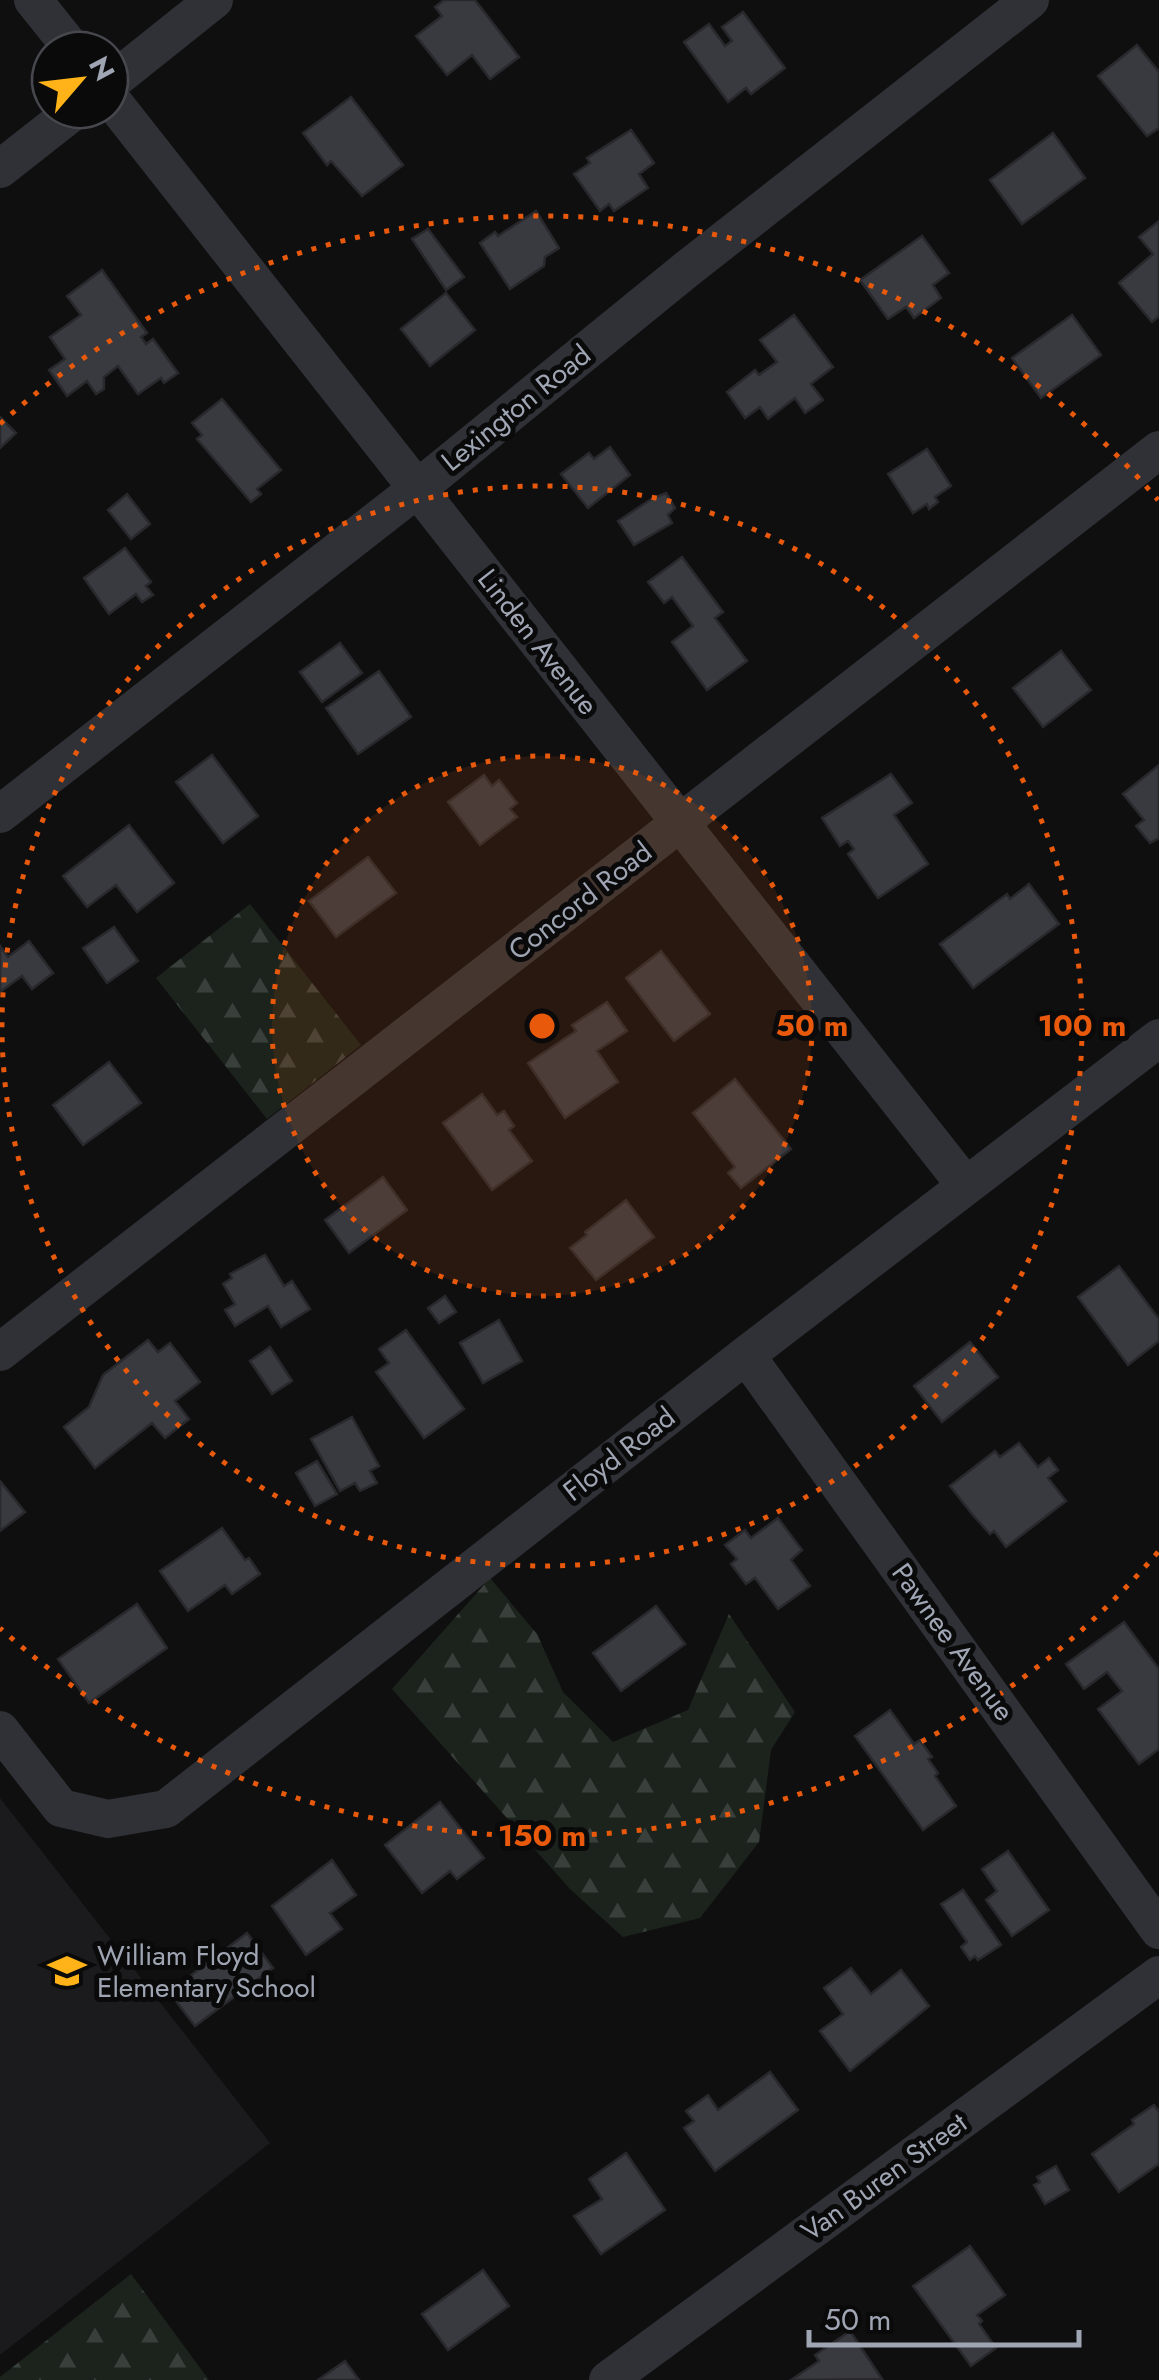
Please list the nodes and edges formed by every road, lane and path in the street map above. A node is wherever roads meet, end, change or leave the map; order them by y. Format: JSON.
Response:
{"nodes":[{"id":1,"x":33,"y":0,"type":"edge"},
{"id":2,"x":214,"y":0,"type":"edge"},
{"id":3,"x":1030,"y":0,"type":"edge"},
{"id":4,"x":56,"y":30,"type":"edge"},
{"id":5,"x":130,"y":66,"type":"edge"},
{"id":6,"x":130,"y":123,"type":"edge"},
{"id":7,"x":50,"y":130,"type":"edge"},
{"id":8,"x":0,"y":169,"type":"edge"},
{"id":9,"x":1159,"y":450,"type":"edge"},
{"id":10,"x":418,"y":488,"type":"junction"},
{"id":11,"x":0,"y":814,"type":"edge"},
{"id":12,"x":680,"y":822,"type":"junction"},
{"id":13,"x":1159,"y":1038,"type":"edge"},
{"id":14,"x":966,"y":1186,"type":"junction"},
{"id":15,"x":0,"y":1352,"type":"edge"},
{"id":16,"x":746,"y":1354,"type":"junction"},
{"id":17,"x":0,"y":1730,"type":"edge"},
{"id":18,"x":1159,"y":1930,"type":"edge"},
{"id":19,"x":1159,"y":1975,"type":"edge"},
{"id":20,"x":608,"y":2380,"type":"edge"}],
"edges":[{"from":1,"to":4,"type":"street"},
{"from":2,"to":5,"type":"street"},
{"from":3,"to":10,"type":"street","name":"Lexington Road"},
{"from":6,"to":10,"type":"street","name":"Linden Avenue"},
{"from":7,"to":8,"type":"street"},
{"from":9,"to":12,"type":"street","name":"Concord Road"},
{"from":10,"to":11,"type":"street","name":"Lexington Road"},
{"from":10,"to":12,"type":"street","name":"Linden Avenue"},
{"from":12,"to":14,"type":"street","name":"Linden Avenue"},
{"from":12,"to":15,"type":"street","name":"Concord Road"},
{"from":13,"to":14,"type":"street","name":"Floyd Road"},
{"from":14,"to":16,"type":"street","name":"Floyd Road"},
{"from":16,"to":17,"type":"street","name":"Floyd Road"},
{"from":16,"to":18,"type":"street","name":"Pawnee Avenue"},
{"from":19,"to":20,"type":"street","name":"Van Buren Street"}]}
